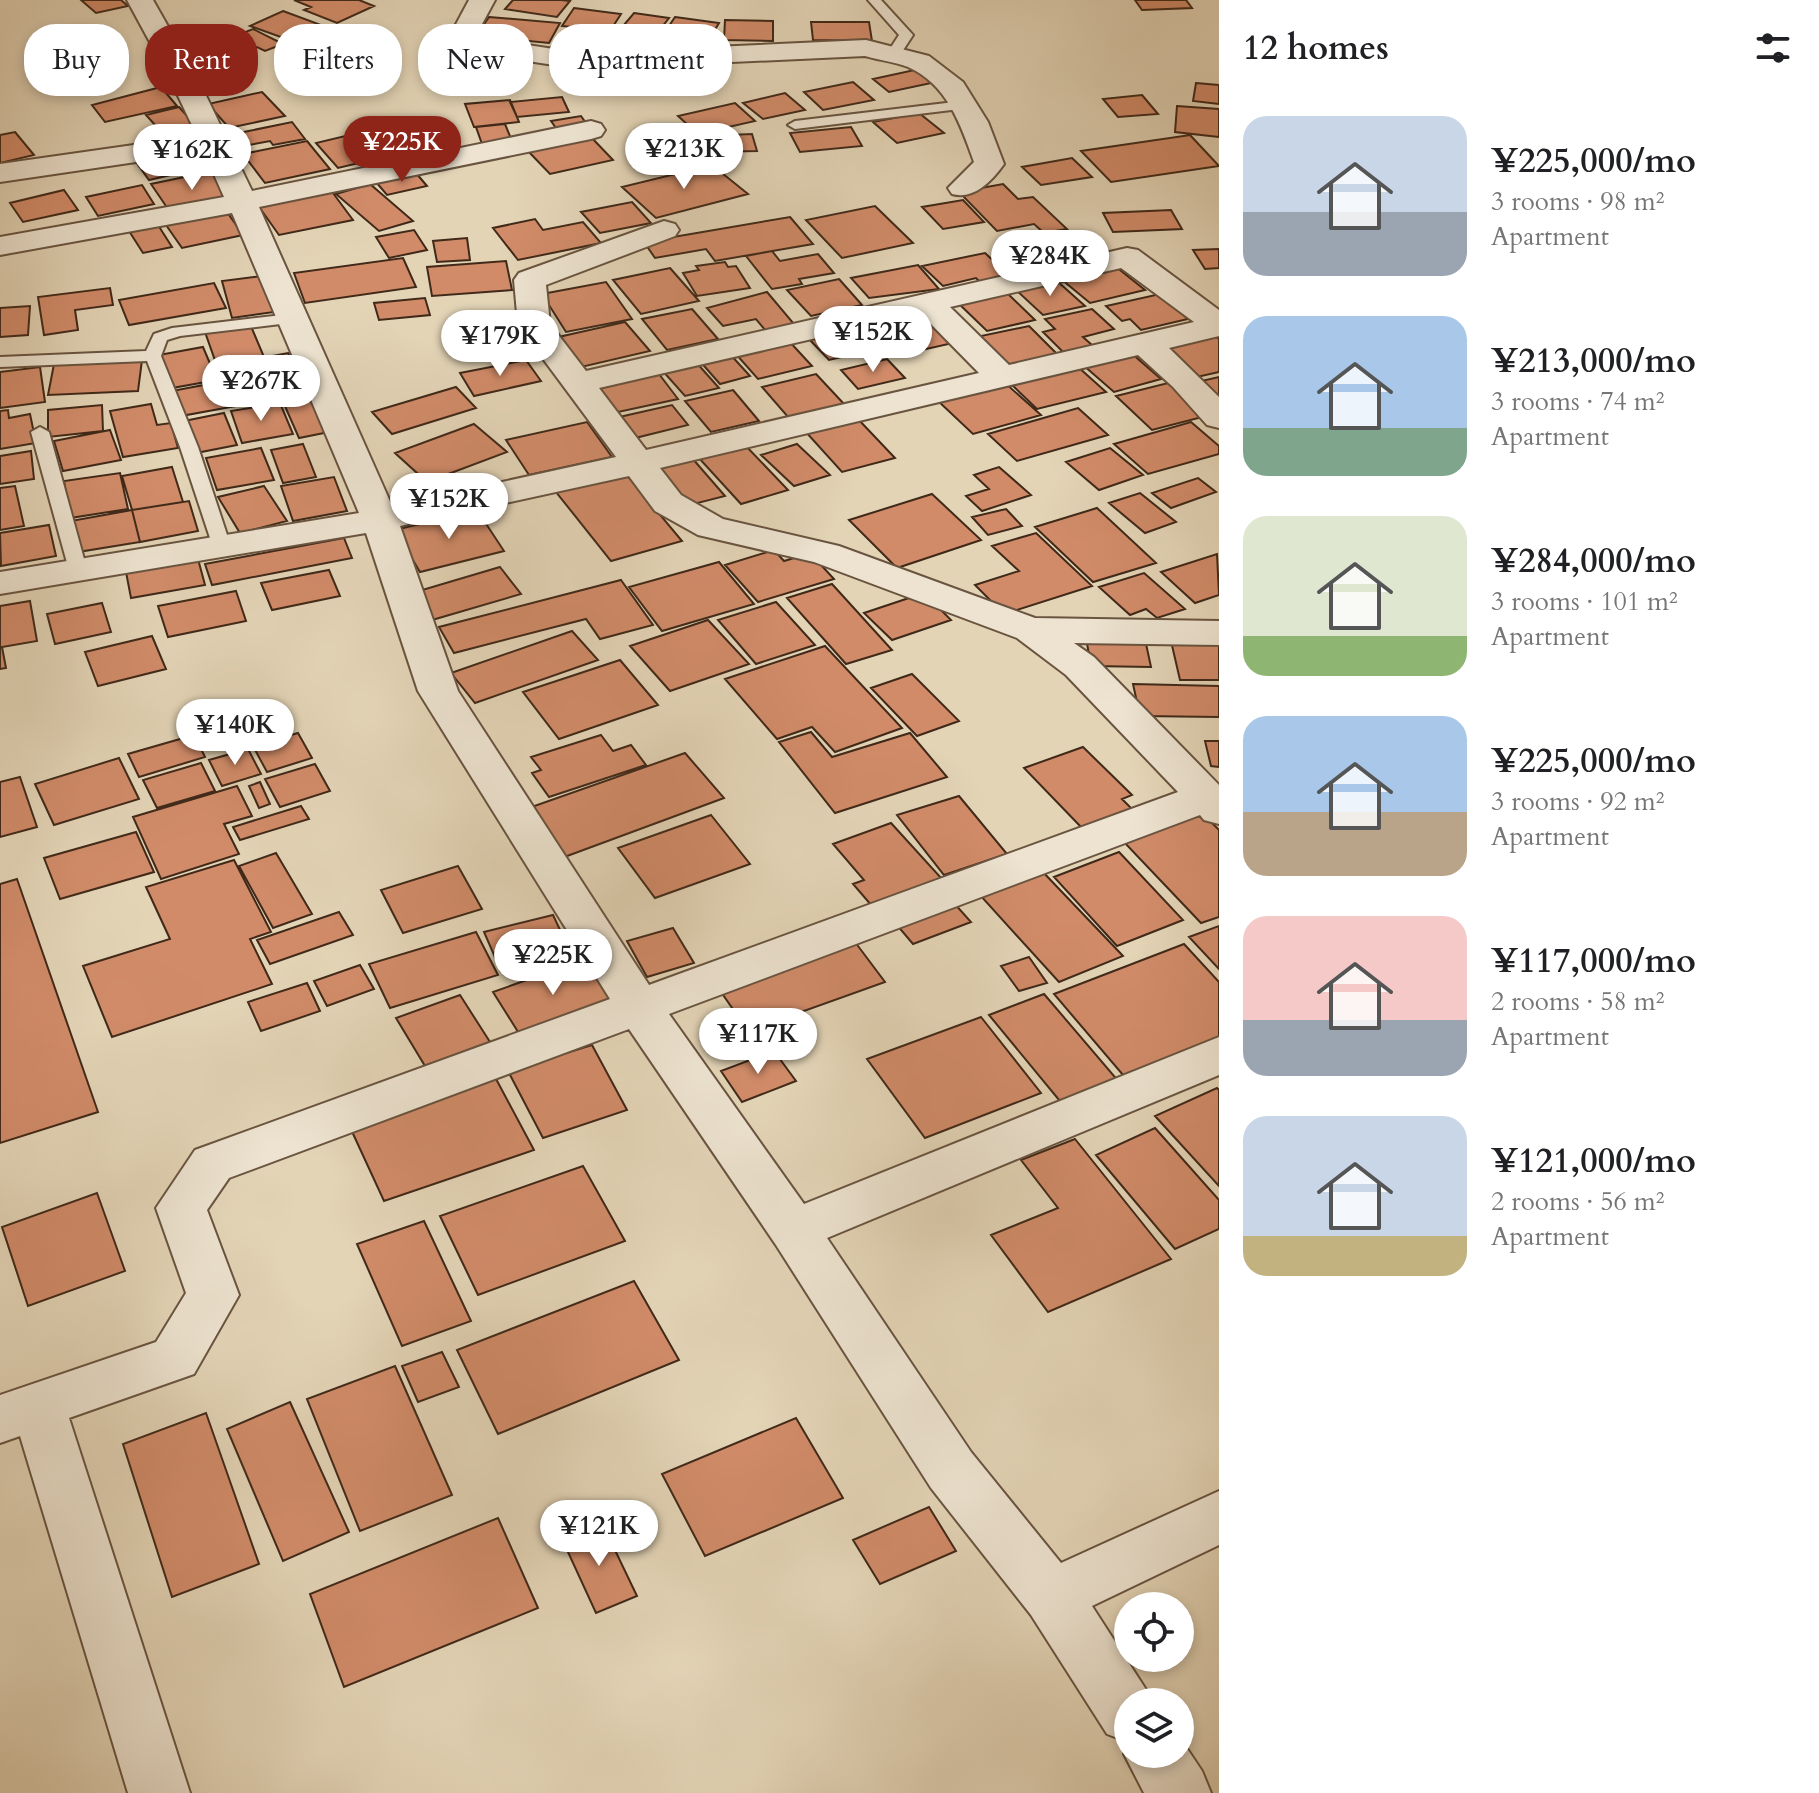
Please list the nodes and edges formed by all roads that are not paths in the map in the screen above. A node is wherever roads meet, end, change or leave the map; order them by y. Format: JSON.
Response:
{"nodes":[{"id":1,"x":140,"y":0,"type":"edge"},
{"id":2,"x":482,"y":0,"type":"edge"},
{"id":3,"x":874,"y":0,"type":"edge"},
{"id":4,"x":893,"y":55,"type":"junction"},
{"id":5,"x":963,"y":105,"type":"junction"},
{"id":6,"x":795,"y":125,"type":"dead end"},
{"id":7,"x":591,"y":130,"type":"dead end"},
{"id":8,"x":214,"y":142,"type":"junction"},
{"id":9,"x":0,"y":173,"type":"edge"},
{"id":10,"x":963,"y":188,"type":"dead end"},
{"id":11,"x":242,"y":202,"type":"junction"},
{"id":12,"x":664,"y":230,"type":"dead end"},
{"id":13,"x":0,"y":246,"type":"edge"},
{"id":14,"x":929,"y":304,"type":"junction"},
{"id":15,"x":291,"y":319,"type":"junction"},
{"id":16,"x":1219,"y":325,"type":"edge"},
{"id":17,"x":1145,"y":344,"type":"junction"},
{"id":18,"x":153,"y":356,"type":"junction"},
{"id":19,"x":0,"y":362,"type":"edge"},
{"id":20,"x":1001,"y":376,"type":"junction"},
{"id":21,"x":576,"y":383,"type":"junction"},
{"id":22,"x":1219,"y":418,"type":"edge"},
{"id":23,"x":40,"y":432,"type":"dead end"},
{"id":24,"x":638,"y":463,"type":"junction"},
{"id":25,"x":380,"y":520,"type":"junction"},
{"id":26,"x":222,"y":547,"type":"junction"},
{"id":27,"x":78,"y":570,"type":"junction"},
{"id":28,"x":0,"y":583,"type":"edge"},
{"id":29,"x":1031,"y":630,"type":"junction"},
{"id":30,"x":1219,"y":633,"type":"edge"},
{"id":31,"x":1213,"y":803,"type":"edge"},
{"id":32,"x":639,"y":1007,"type":"junction"},
{"id":33,"x":1219,"y":1055,"type":"edge"},
{"id":34,"x":794,"y":1230,"type":"junction"},
{"id":35,"x":19,"y":1413,"type":"edge"},
{"id":36,"x":1219,"y":1517,"type":"edge"},
{"id":37,"x":1052,"y":1596,"type":"junction"},
{"id":38,"x":1114,"y":1691,"type":"edge"},
{"id":39,"x":1164,"y":1768,"type":"edge"},
{"id":40,"x":159,"y":1793,"type":"edge"},
{"id":41,"x":1180,"y":1793,"type":"edge"}],
"edges":[{"from":1,"to":8,"type":"street"},
{"from":2,"to":4,"type":"street"},
{"from":3,"to":4,"type":"lane"},
{"from":4,"to":5,"type":"street"},
{"from":5,"to":6,"type":"lane"},
{"from":5,"to":10,"type":"street"},
{"from":7,"to":11,"type":"street"},
{"from":8,"to":9,"type":"street"},
{"from":8,"to":11,"type":"street"},
{"from":11,"to":13,"type":"street"},
{"from":11,"to":15,"type":"street"},
{"from":12,"to":21,"type":"street"},
{"from":14,"to":16,"type":"street"},
{"from":14,"to":20,"type":"street"},
{"from":14,"to":21,"type":"street"},
{"from":15,"to":18,"type":"lane"},
{"from":15,"to":25,"type":"street"},
{"from":16,"to":17,"type":"street"},
{"from":17,"to":20,"type":"street"},
{"from":17,"to":22,"type":"street"},
{"from":18,"to":19,"type":"lane"},
{"from":18,"to":26,"type":"lane"},
{"from":20,"to":24,"type":"street"},
{"from":21,"to":24,"type":"street"},
{"from":23,"to":27,"type":"lane"},
{"from":24,"to":25,"type":"street"},
{"from":24,"to":29,"type":"street"},
{"from":25,"to":26,"type":"street"},
{"from":25,"to":32,"type":"street"},
{"from":26,"to":27,"type":"street"},
{"from":27,"to":28,"type":"street"},
{"from":29,"to":30,"type":"street"},
{"from":29,"to":31,"type":"street"},
{"from":31,"to":32,"type":"street"},
{"from":32,"to":34,"type":"street"},
{"from":32,"to":35,"type":"street"},
{"from":33,"to":34,"type":"street"},
{"from":34,"to":37,"type":"street"},
{"from":35,"to":40,"type":"street"},
{"from":36,"to":37,"type":"street"},
{"from":37,"to":38,"type":"street"},
{"from":39,"to":41,"type":"street"}]}
